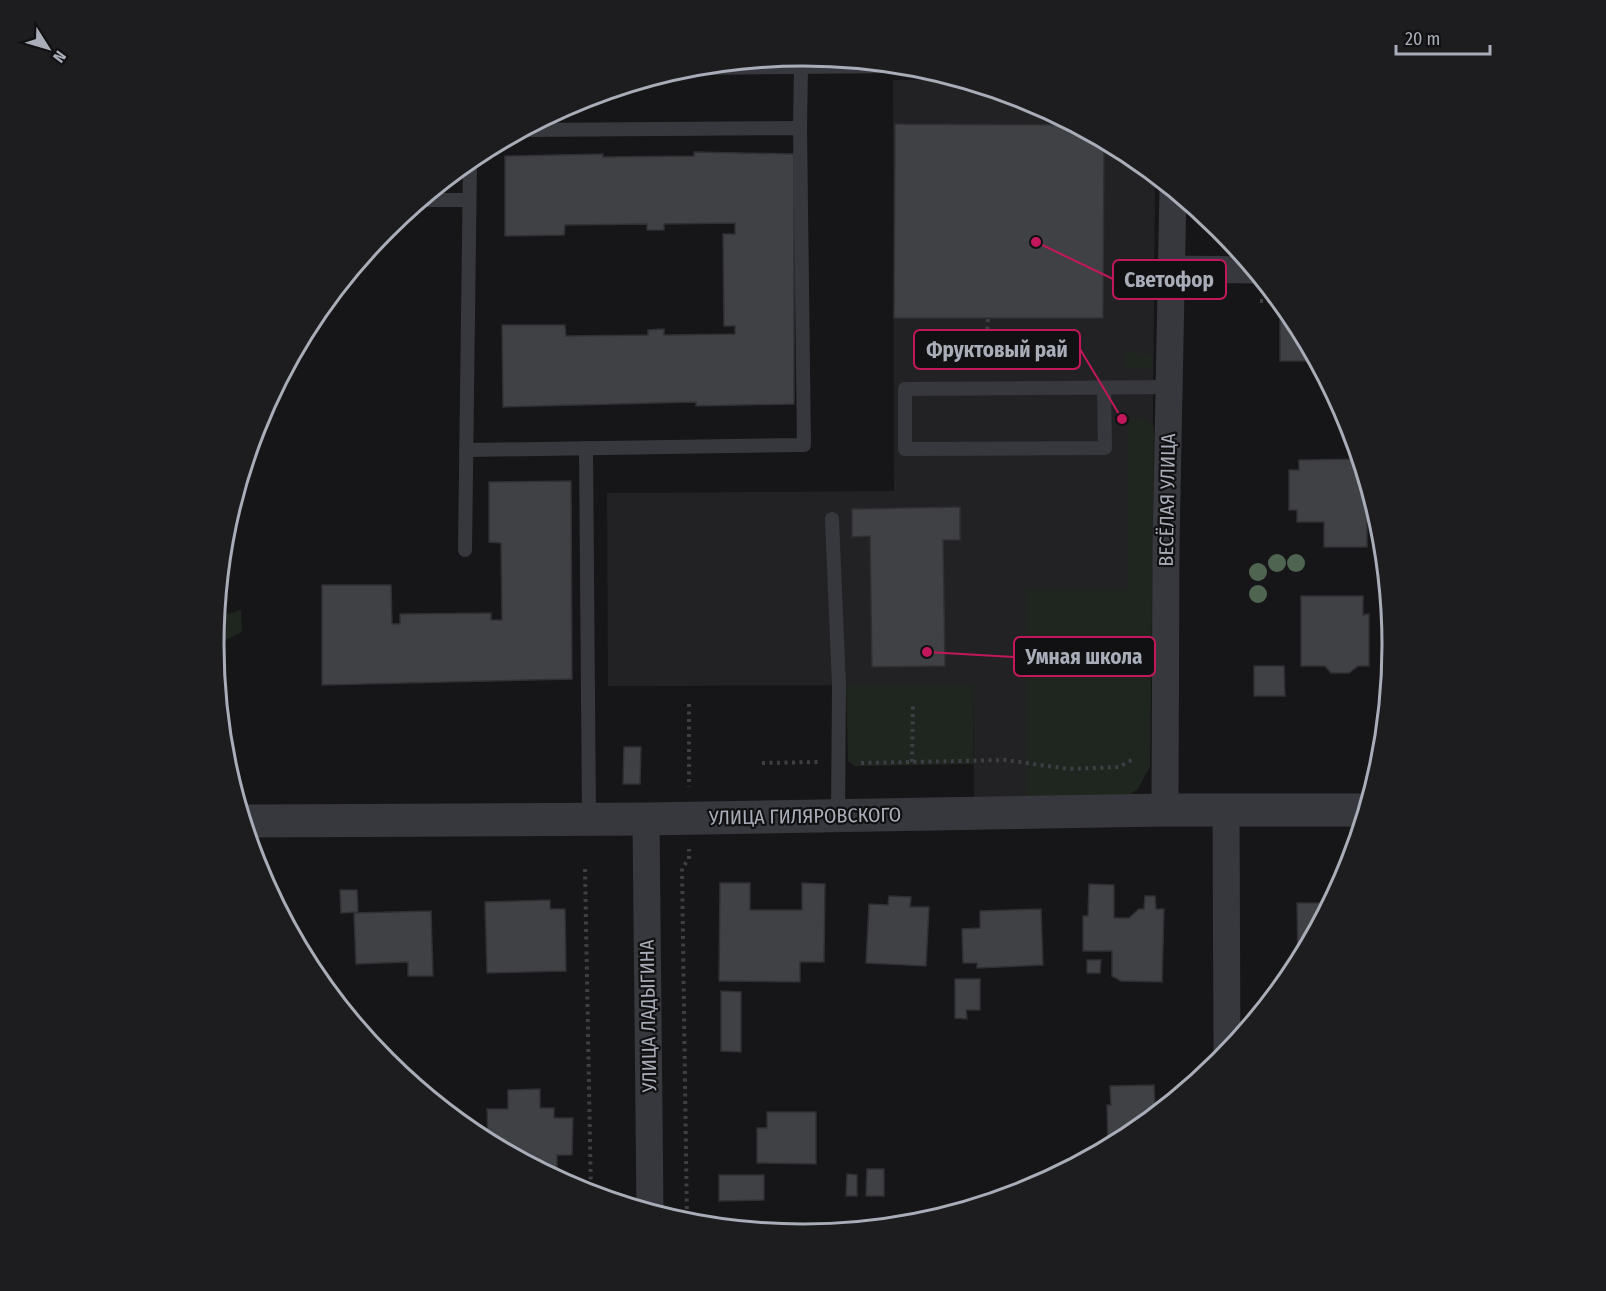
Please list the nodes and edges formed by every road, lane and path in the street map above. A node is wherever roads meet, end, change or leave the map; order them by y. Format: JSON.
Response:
{"nodes":[{"id":1,"x":762,"y":67,"type":"edge"},
{"id":2,"x":801,"y":67,"type":"junction"},
{"id":3,"x":831,"y":67,"type":"edge"},
{"id":4,"x":800,"y":128,"type":"junction"},
{"id":5,"x":540,"y":130,"type":"edge"},
{"id":6,"x":470,"y":172,"type":"edge"},
{"id":7,"x":433,"y":200,"type":"edge"},
{"id":8,"x":469,"y":200,"type":"junction"},
{"id":9,"x":1173,"y":200,"type":"edge"},
{"id":10,"x":1172,"y":269,"type":"junction"},
{"id":11,"x":1245,"y":270,"type":"edge"},
{"id":12,"x":988,"y":318,"type":"dead end"},
{"id":13,"x":985,"y":369,"type":"dead end"},
{"id":14,"x":1168,"y":387,"type":"junction"},
{"id":15,"x":1104,"y":388,"type":"junction"},
{"id":16,"x":586,"y":448,"type":"junction"},
{"id":17,"x":466,"y":450,"type":"junction"},
{"id":18,"x":832,"y":519,"type":"dead end"},
{"id":19,"x":465,"y":550,"type":"dead end"},
{"id":20,"x":913,"y":703,"type":"dead end"},
{"id":21,"x":689,"y":704,"type":"dead end"},
{"id":22,"x":1167,"y":738,"type":"junction"},
{"id":23,"x":819,"y":762,"type":"dead end"},
{"id":24,"x":912,"y":762,"type":"junction"},
{"id":25,"x":762,"y":763,"type":"dead end"},
{"id":26,"x":851,"y":763,"type":"dead end"},
{"id":27,"x":689,"y":795,"type":"dead end"},
{"id":28,"x":1165,"y":810,"type":"junction"},
{"id":29,"x":1359,"y":810,"type":"edge"},
{"id":30,"x":1226,"y":812,"type":"junction"},
{"id":31,"x":838,"y":816,"type":"junction"},
{"id":32,"x":588,"y":819,"type":"junction"},
{"id":33,"x":646,"y":819,"type":"junction"},
{"id":34,"x":251,"y":821,"type":"edge"},
{"id":35,"x":689,"y":859,"type":"dead end"},
{"id":36,"x":585,"y":869,"type":"dead end"},
{"id":37,"x":1227,"y":1041,"type":"edge"},
{"id":38,"x":591,"y":1185,"type":"edge"},
{"id":39,"x":650,"y":1204,"type":"edge"},
{"id":40,"x":687,"y":1213,"type":"edge"}],
"edges":[{"from":1,"to":2,"type":"lane"},
{"from":2,"to":3,"type":"lane"},
{"from":2,"to":4,"type":"lane"},
{"from":4,"to":5,"type":"lane"},
{"from":4,"to":16,"type":"lane"},
{"from":6,"to":8,"type":"lane"},
{"from":7,"to":8,"type":"lane"},
{"from":8,"to":17,"type":"lane"},
{"from":9,"to":10,"type":"street","name":"ВЕСЁЛАЯ УЛИЦА"},
{"from":10,"to":11,"type":"street"},
{"from":10,"to":14,"type":"street","name":"ВЕСЁЛАЯ УЛИЦА"},
{"from":12,"to":13,"type":"path"},
{"from":14,"to":15,"type":"lane"},
{"from":14,"to":22,"type":"street","name":"ВЕСЁЛАЯ УЛИЦА"},
{"from":15,"to":15,"type":"lane"},
{"from":16,"to":17,"type":"lane"},
{"from":16,"to":32,"type":"lane"},
{"from":17,"to":19,"type":"lane"},
{"from":18,"to":31,"type":"lane"},
{"from":20,"to":24,"type":"path"},
{"from":21,"to":27,"type":"path"},
{"from":22,"to":24,"type":"path"},
{"from":22,"to":28,"type":"street","name":"ВЕСЁЛАЯ УЛИЦА"},
{"from":23,"to":25,"type":"path"},
{"from":24,"to":26,"type":"path"},
{"from":28,"to":30,"type":"street","name":"УЛИЦА ГИЛЯРОВСКОГО"},
{"from":28,"to":31,"type":"street","name":"УЛИЦА ГИЛЯРОВСКОГО"},
{"from":29,"to":30,"type":"street","name":"УЛИЦА ГИЛЯРОВСКОГО"},
{"from":30,"to":37,"type":"street"},
{"from":31,"to":33,"type":"street","name":"УЛИЦА ГИЛЯРОВСКОГО"},
{"from":32,"to":33,"type":"street","name":"УЛИЦА ГИЛЯРОВСКОГО"},
{"from":32,"to":34,"type":"street","name":"УЛИЦА ГИЛЯРОВСКОГО"},
{"from":33,"to":39,"type":"street","name":"УЛИЦА ЛАДЫГИНА"},
{"from":35,"to":40,"type":"path"},
{"from":36,"to":38,"type":"path"}]}
